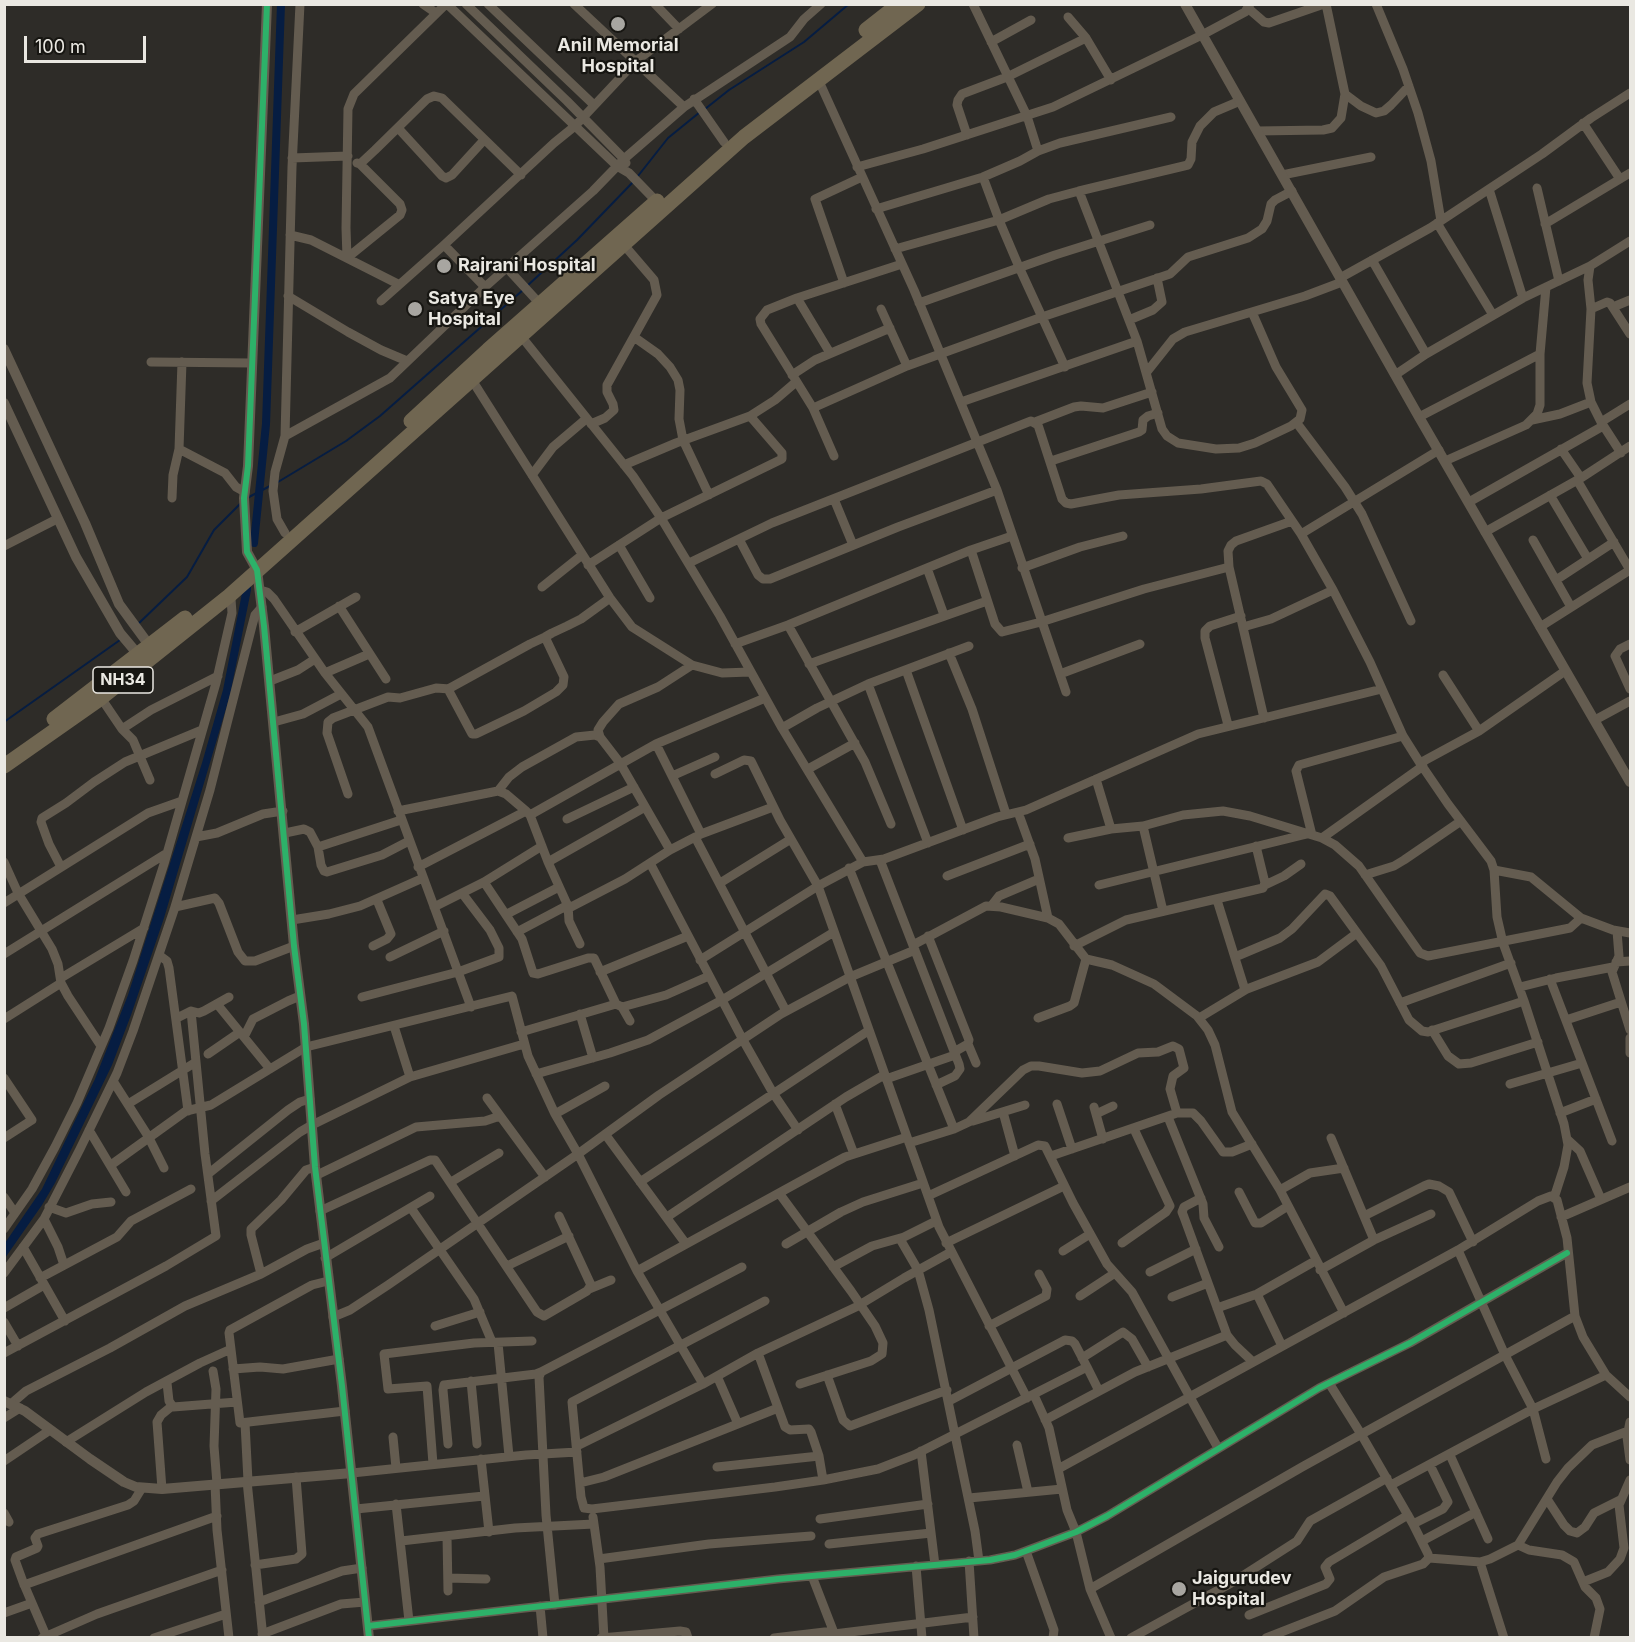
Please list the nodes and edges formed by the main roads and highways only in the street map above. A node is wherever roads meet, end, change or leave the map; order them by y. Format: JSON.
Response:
{"nodes":[{"id":1,"x":899,"y":4,"type":"edge"},
{"id":2,"x":918,"y":4,"type":"edge"},
{"id":3,"x":242,"y":578,"type":"junction"},
{"id":4,"x":143,"y":649,"type":"junction"},
{"id":5,"x":4,"y":753,"type":"edge"},
{"id":6,"x":4,"y":766,"type":"edge"}],
"edges":[{"from":1,"to":3,"type":"highway","number":"NH34"},
{"from":2,"to":3,"type":"highway","number":"NH34"},
{"from":3,"to":4,"type":"highway","number":"NH34"},
{"from":4,"to":5,"type":"highway","number":"NH34"},
{"from":4,"to":6,"type":"highway","number":"NH34"}]}
